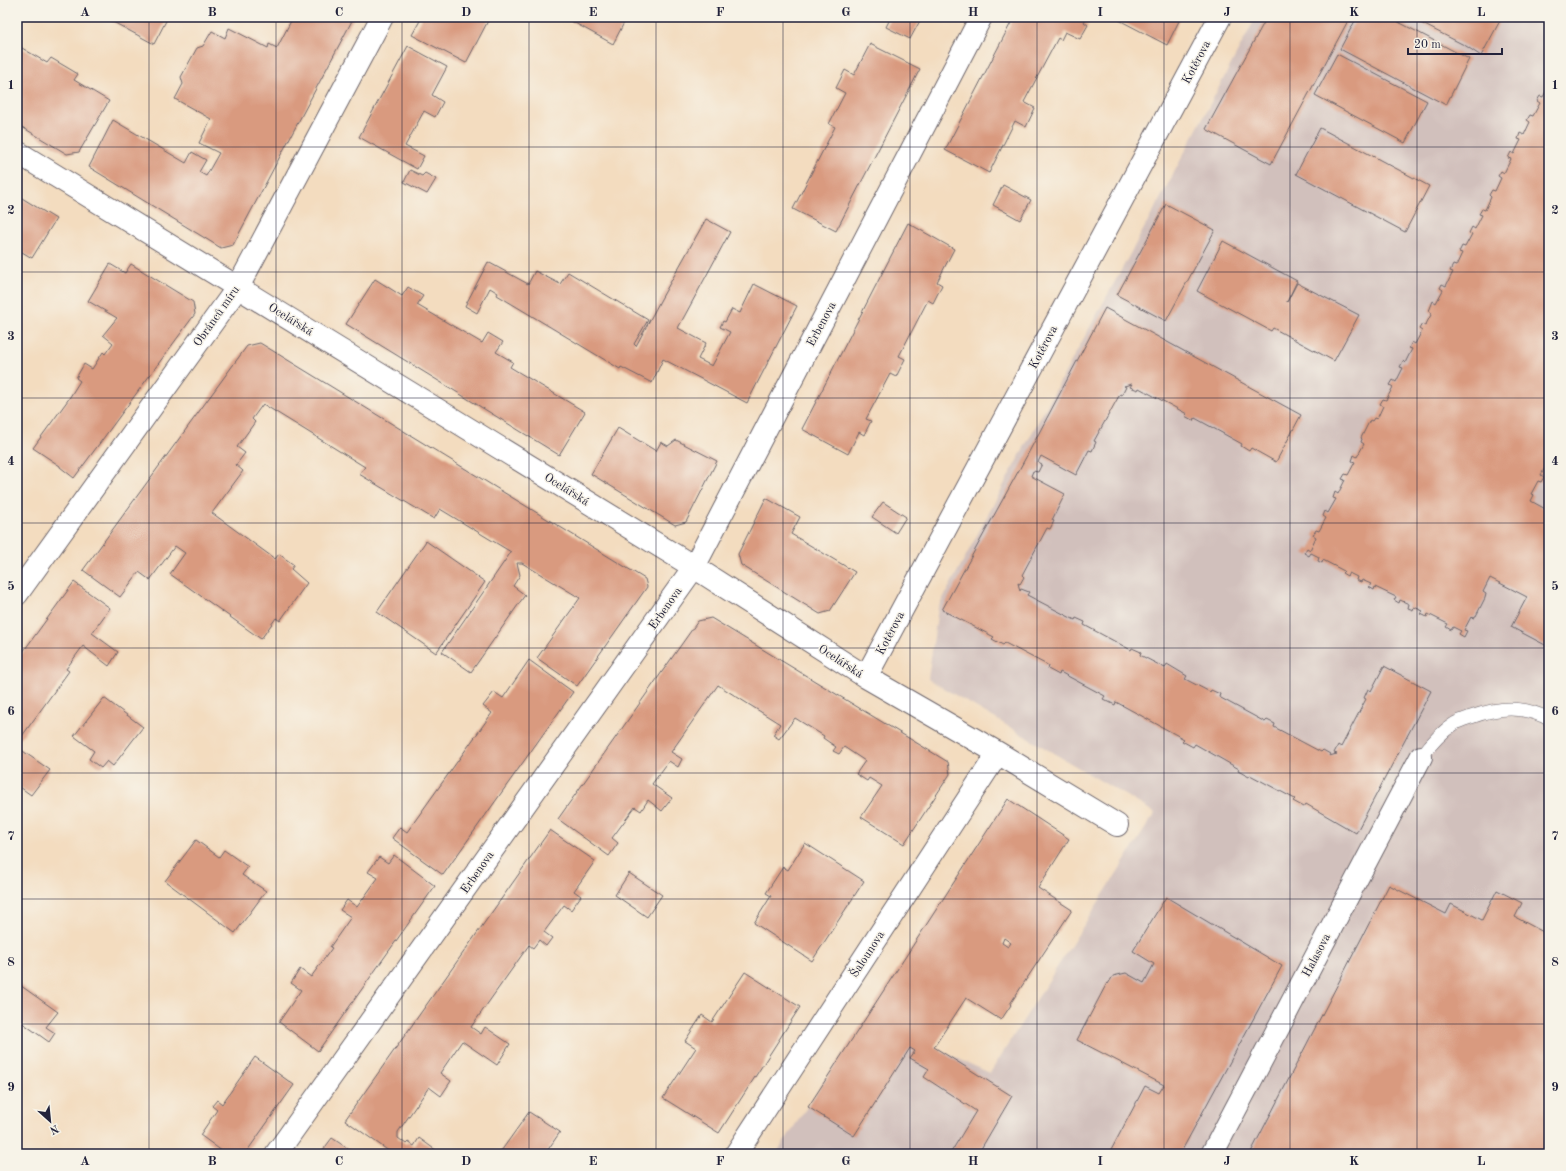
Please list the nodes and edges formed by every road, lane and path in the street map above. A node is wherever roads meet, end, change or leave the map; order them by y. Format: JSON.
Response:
{"nodes":[{"id":1,"x":382,"y":17,"type":"edge"},
{"id":2,"x":981,"y":17,"type":"edge"},
{"id":3,"x":1220,"y":17,"type":"edge"},
{"id":4,"x":17,"y":152,"type":"edge"},
{"id":5,"x":238,"y":287,"type":"junction"},
{"id":6,"x":694,"y":567,"type":"junction"},
{"id":7,"x":17,"y":594,"type":"edge"},
{"id":8,"x":866,"y":677,"type":"junction"},
{"id":9,"x":1549,"y":719,"type":"edge"},
{"id":10,"x":998,"y":753,"type":"junction"},
{"id":11,"x":1421,"y":757,"type":"joint"},
{"id":12,"x":1118,"y":825,"type":"dead end"},
{"id":13,"x":276,"y":1154,"type":"edge"},
{"id":14,"x":736,"y":1154,"type":"edge"},
{"id":15,"x":1212,"y":1154,"type":"edge"}],
"edges":[{"from":1,"to":5,"type":"street","name":"Obránců míru"},
{"from":2,"to":6,"type":"street","name":"Erbenova"},
{"from":3,"to":8,"type":"street","name":"Kotěrova"},
{"from":4,"to":5,"type":"street","name":"Ocelářská"},
{"from":5,"to":6,"type":"street","name":"Ocelářská"},
{"from":5,"to":7,"type":"street","name":"Obránců míru"},
{"from":6,"to":8,"type":"street","name":"Ocelářská"},
{"from":6,"to":13,"type":"street","name":"Erbenova"},
{"from":8,"to":10,"type":"street","name":"Ocelářská"},
{"from":9,"to":11,"type":"lane"},
{"from":10,"to":12,"type":"street","name":"Ocelářská"},
{"from":10,"to":14,"type":"street","name":"Šalounova"},
{"from":11,"to":15,"type":"street","name":"Halasova"}]}
